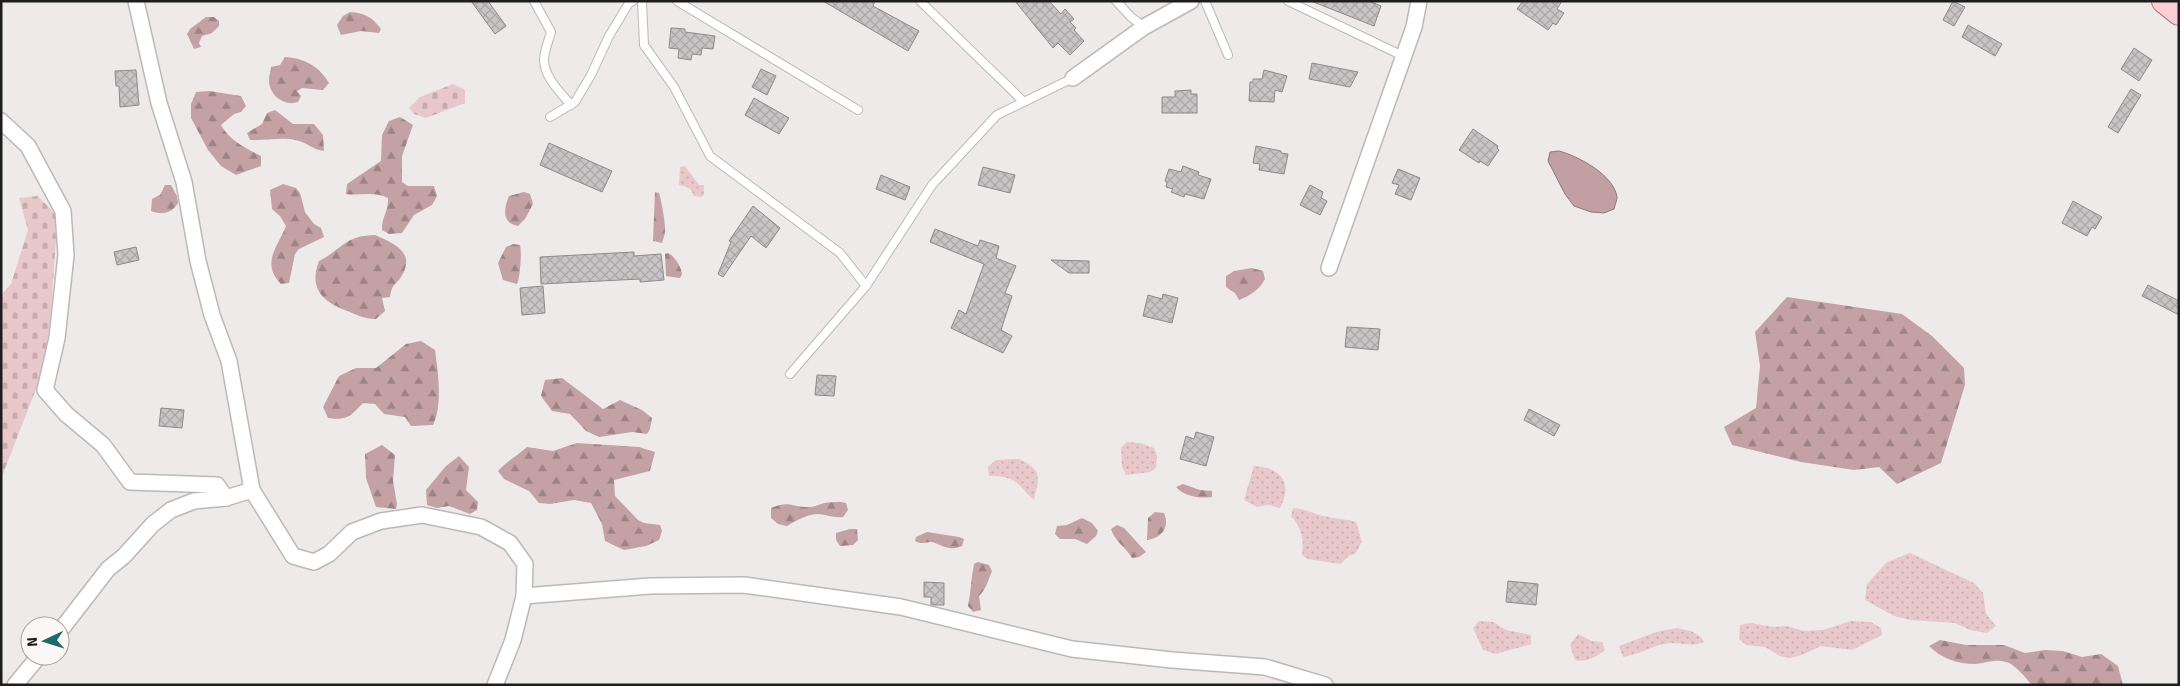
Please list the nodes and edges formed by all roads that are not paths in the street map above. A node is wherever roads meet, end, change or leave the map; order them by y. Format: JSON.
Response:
{"nodes":[{"id":1,"x":136,"y":1,"type":"edge"},
{"id":2,"x":534,"y":1,"type":"edge"},
{"id":3,"x":633,"y":1,"type":"edge"},
{"id":4,"x":642,"y":1,"type":"edge"},
{"id":5,"x":677,"y":1,"type":"edge"},
{"id":6,"x":920,"y":1,"type":"edge"},
{"id":7,"x":1116,"y":1,"type":"edge"},
{"id":8,"x":1191,"y":1,"type":"edge"},
{"id":9,"x":1206,"y":1,"type":"edge"},
{"id":10,"x":1288,"y":1,"type":"edge"},
{"id":11,"x":1419,"y":1,"type":"edge"},
{"id":12,"x":2164,"y":1,"type":"edge"},
{"id":13,"x":2179,"y":13,"type":"edge"},
{"id":14,"x":1144,"y":27,"type":"junction"},
{"id":15,"x":1228,"y":55,"type":"dead end"},
{"id":16,"x":1403,"y":56,"type":"junction"},
{"id":17,"x":1073,"y":78,"type":"joint"},
{"id":18,"x":1024,"y":102,"type":"junction"},
{"id":19,"x":571,"y":105,"type":"junction"},
{"id":20,"x":858,"y":110,"type":"dead end"},
{"id":21,"x":550,"y":117,"type":"dead end"},
{"id":22,"x":1,"y":121,"type":"edge"},
{"id":23,"x":1329,"y":268,"type":"dead end"},
{"id":24,"x":866,"y":286,"type":"junction"},
{"id":25,"x":790,"y":374,"type":"dead end"},
{"id":26,"x":252,"y":490,"type":"junction"},
{"id":27,"x":226,"y":498,"type":"junction"},
{"id":28,"x":524,"y":596,"type":"junction"},
{"id":29,"x":70,"y":618,"type":"edge"},
{"id":30,"x":31,"y":666,"type":"edge"},
{"id":31,"x":15,"y":685,"type":"edge"},
{"id":32,"x":494,"y":685,"type":"edge"},
{"id":33,"x":1325,"y":685,"type":"edge"}],
"edges":[{"from":1,"to":26,"type":"street"},
{"from":2,"to":19,"type":"lane"},
{"from":3,"to":19,"type":"lane"},
{"from":4,"to":24,"type":"lane"},
{"from":5,"to":20,"type":"lane"},
{"from":6,"to":18,"type":"lane"},
{"from":7,"to":14,"type":"lane"},
{"from":8,"to":14,"type":"street"},
{"from":9,"to":15,"type":"lane"},
{"from":10,"to":16,"type":"lane"},
{"from":11,"to":16,"type":"street"},
{"from":12,"to":13,"type":"main road"},
{"from":14,"to":17,"type":"street"},
{"from":16,"to":23,"type":"street"},
{"from":17,"to":18,"type":"lane"},
{"from":18,"to":24,"type":"lane"},
{"from":19,"to":21,"type":"lane"},
{"from":22,"to":27,"type":"street"},
{"from":24,"to":25,"type":"lane"},
{"from":26,"to":27,"type":"street"},
{"from":26,"to":28,"type":"street"},
{"from":27,"to":29,"type":"street"},
{"from":28,"to":32,"type":"street"},
{"from":28,"to":33,"type":"street"},
{"from":30,"to":31,"type":"street"}]}
